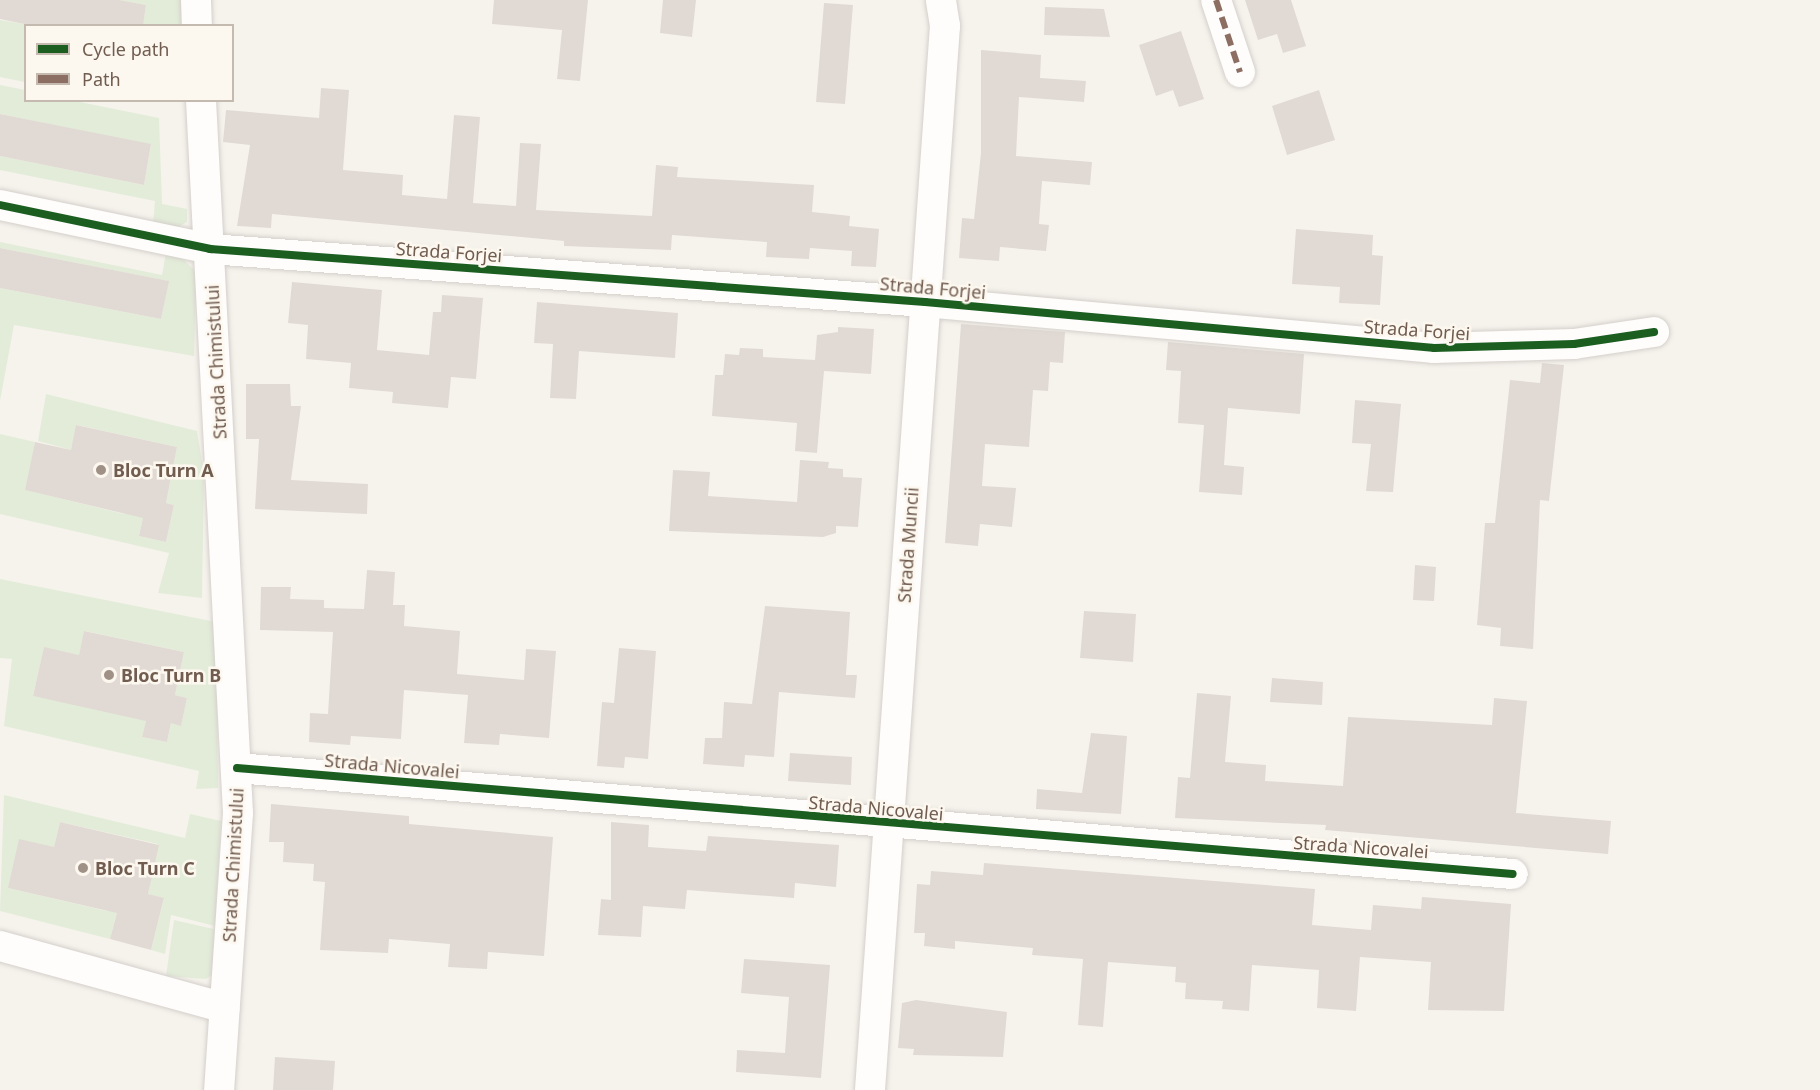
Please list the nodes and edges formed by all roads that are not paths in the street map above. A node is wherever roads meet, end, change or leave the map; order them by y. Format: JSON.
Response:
{"nodes":[{"id":1,"x":196,"y":0,"type":"edge"},
{"id":2,"x":942,"y":0,"type":"edge"},
{"id":3,"x":1216,"y":0,"type":"edge"},
{"id":4,"x":197,"y":24,"type":"edge"},
{"id":5,"x":1240,"y":72,"type":"dead end"},
{"id":6,"x":201,"y":102,"type":"edge"},
{"id":7,"x":0,"y":205,"type":"edge"},
{"id":8,"x":210,"y":249,"type":"junction"},
{"id":9,"x":925,"y":302,"type":"junction"},
{"id":10,"x":1654,"y":332,"type":"dead end"},
{"id":11,"x":237,"y":768,"type":"junction"},
{"id":12,"x":889,"y":825,"type":"junction"},
{"id":13,"x":1513,"y":874,"type":"dead end"},
{"id":14,"x":0,"y":946,"type":"edge"},
{"id":15,"x":225,"y":1008,"type":"junction"},
{"id":16,"x":219,"y":1090,"type":"edge"},
{"id":17,"x":870,"y":1090,"type":"edge"}],
"edges":[{"from":1,"to":4,"type":"street"},
{"from":2,"to":9,"type":"street","name":"Strada Muncii"},
{"from":3,"to":5,"type":"street"},
{"from":6,"to":8,"type":"street","name":"Strada Chimistului"},
{"from":7,"to":8,"type":"street","name":"Strada Forjei"},
{"from":8,"to":9,"type":"street","name":"Strada Forjei"},
{"from":8,"to":11,"type":"street","name":"Strada Chimistului"},
{"from":9,"to":10,"type":"street","name":"Strada Forjei"},
{"from":9,"to":12,"type":"street","name":"Strada Muncii"},
{"from":11,"to":12,"type":"street","name":"Strada Nicovalei"},
{"from":11,"to":15,"type":"street","name":"Strada Chimistului"},
{"from":12,"to":13,"type":"street","name":"Strada Nicovalei"},
{"from":12,"to":17,"type":"street","name":"Strada Muncii"},
{"from":14,"to":15,"type":"street"},
{"from":15,"to":16,"type":"street","name":"Strada Chimistului"}]}
